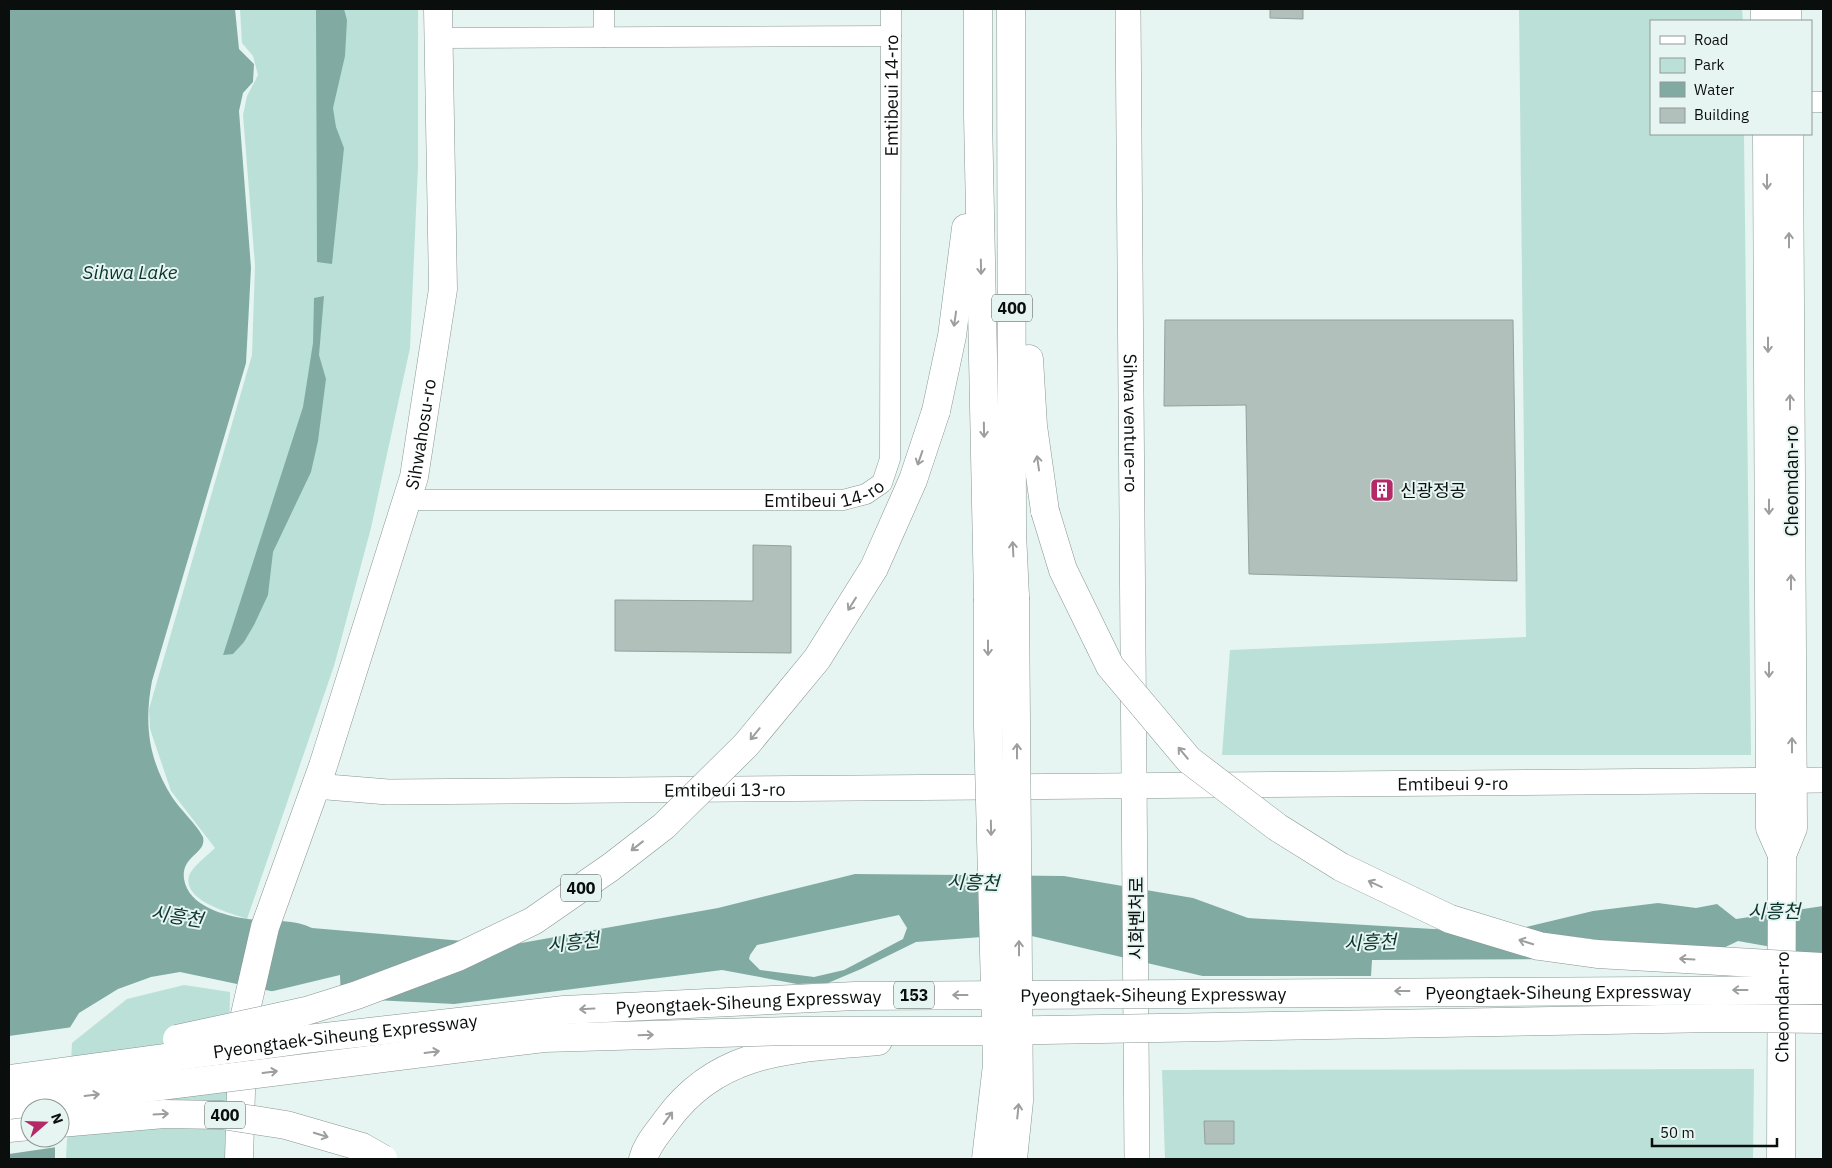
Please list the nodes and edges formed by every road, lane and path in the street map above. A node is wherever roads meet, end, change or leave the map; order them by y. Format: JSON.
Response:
{"nodes":[{"id":1,"x":438,"y":9,"type":"edge"},
{"id":2,"x":604,"y":9,"type":"edge"},
{"id":3,"x":891,"y":9,"type":"edge"},
{"id":4,"x":972,"y":9,"type":"edge"},
{"id":5,"x":978,"y":9,"type":"edge"},
{"id":6,"x":1128,"y":9,"type":"edge"},
{"id":7,"x":1011,"y":13,"type":"edge"},
{"id":8,"x":891,"y":36,"type":"junction"},
{"id":9,"x":604,"y":37,"type":"junction"},
{"id":10,"x":439,"y":38,"type":"junction"},
{"id":11,"x":1767,"y":135,"type":"edge"},
{"id":12,"x":1789,"y":135,"type":"edge"},
{"id":13,"x":407,"y":500,"type":"junction"},
{"id":14,"x":1823,"y":780,"type":"edge"},
{"id":15,"x":1781,"y":781,"type":"junction"},
{"id":16,"x":316,"y":786,"type":"junction"},
{"id":17,"x":1135,"y":786,"type":"junction"},
{"id":18,"x":1135,"y":837,"type":"joint"},
{"id":19,"x":1823,"y":967,"type":"edge"},
{"id":20,"x":1823,"y":990,"type":"edge"},
{"id":21,"x":1823,"y":1020,"type":"edge"},
{"id":22,"x":989,"y":1031,"type":"junction"},
{"id":23,"x":9,"y":1067,"type":"edge"},
{"id":24,"x":9,"y":1079,"type":"edge"},
{"id":25,"x":9,"y":1105,"type":"edge"},
{"id":26,"x":70,"y":1122,"type":"edge"},
{"id":27,"x":239,"y":1159,"type":"edge"},
{"id":28,"x":383,"y":1159,"type":"edge"},
{"id":29,"x":643,"y":1159,"type":"edge"},
{"id":30,"x":986,"y":1159,"type":"edge"},
{"id":31,"x":1013,"y":1159,"type":"edge"},
{"id":32,"x":1137,"y":1159,"type":"edge"},
{"id":33,"x":1781,"y":1159,"type":"edge"}],
"edges":[{"from":1,"to":10,"type":"main road","name":"Sihwahosu-ro"},
{"from":2,"to":9,"type":"street"},
{"from":3,"to":8,"type":"street","name":"Emtibeui 14-ro"},
{"from":4,"to":23,"type":"main road","number":"400","one_way":true,"bridge":true},
{"from":5,"to":30,"type":"main road","one_way":true,"bridge":true},
{"from":6,"to":17,"type":"street","name":"Sihwa venture-ro"},
{"from":19,"to":7,"type":"main road","one_way":true,"bridge":true},
{"from":31,"to":7,"type":"main road","number":"400","one_way":true,"bridge":true},
{"from":8,"to":9,"type":"street"},
{"from":8,"to":13,"type":"street","name":"Emtibeui 14-ro"},
{"from":9,"to":10,"type":"street"},
{"from":10,"to":13,"type":"main road","name":"Sihwahosu-ro"},
{"from":11,"to":15,"type":"main road","name":"Cheomdan-ro","one_way":true},
{"from":15,"to":12,"type":"main road","name":"Cheomdan-ro","one_way":true},
{"from":13,"to":16,"type":"main road","name":"Sihwahosu-ro"},
{"from":14,"to":15,"type":"street","name":"Emtibeui 9-ro"},
{"from":15,"to":17,"type":"street","name":"Emtibeui 9-ro"},
{"from":15,"to":33,"type":"main road","name":"Cheomdan-ro","bridge":true},
{"from":16,"to":17,"type":"street","name":"Emtibeui 13-ro"},
{"from":16,"to":27,"type":"main road","name":"Sihwahosu-ro"},
{"from":17,"to":18,"type":"street","name":"Sihwa venture-ro"},
{"from":18,"to":32,"type":"street","name":"시화벤처로"},
{"from":20,"to":24,"type":"main road","name":"Pyeongtaek-Siheung Expressway","number":"153","one_way":true,"bridge":true},
{"from":21,"to":22,"type":"main road","name":"Pyeongtaek-Siheung Expressway","number":"153","bridge":true},
{"from":25,"to":22,"type":"main road","name":"Pyeongtaek-Siheung Expressway","number":"153","one_way":true,"bridge":true},
{"from":29,"to":22,"type":"main road","one_way":true,"bridge":true},
{"from":26,"to":28,"type":"main road","number":"400","one_way":true,"bridge":true}]}
